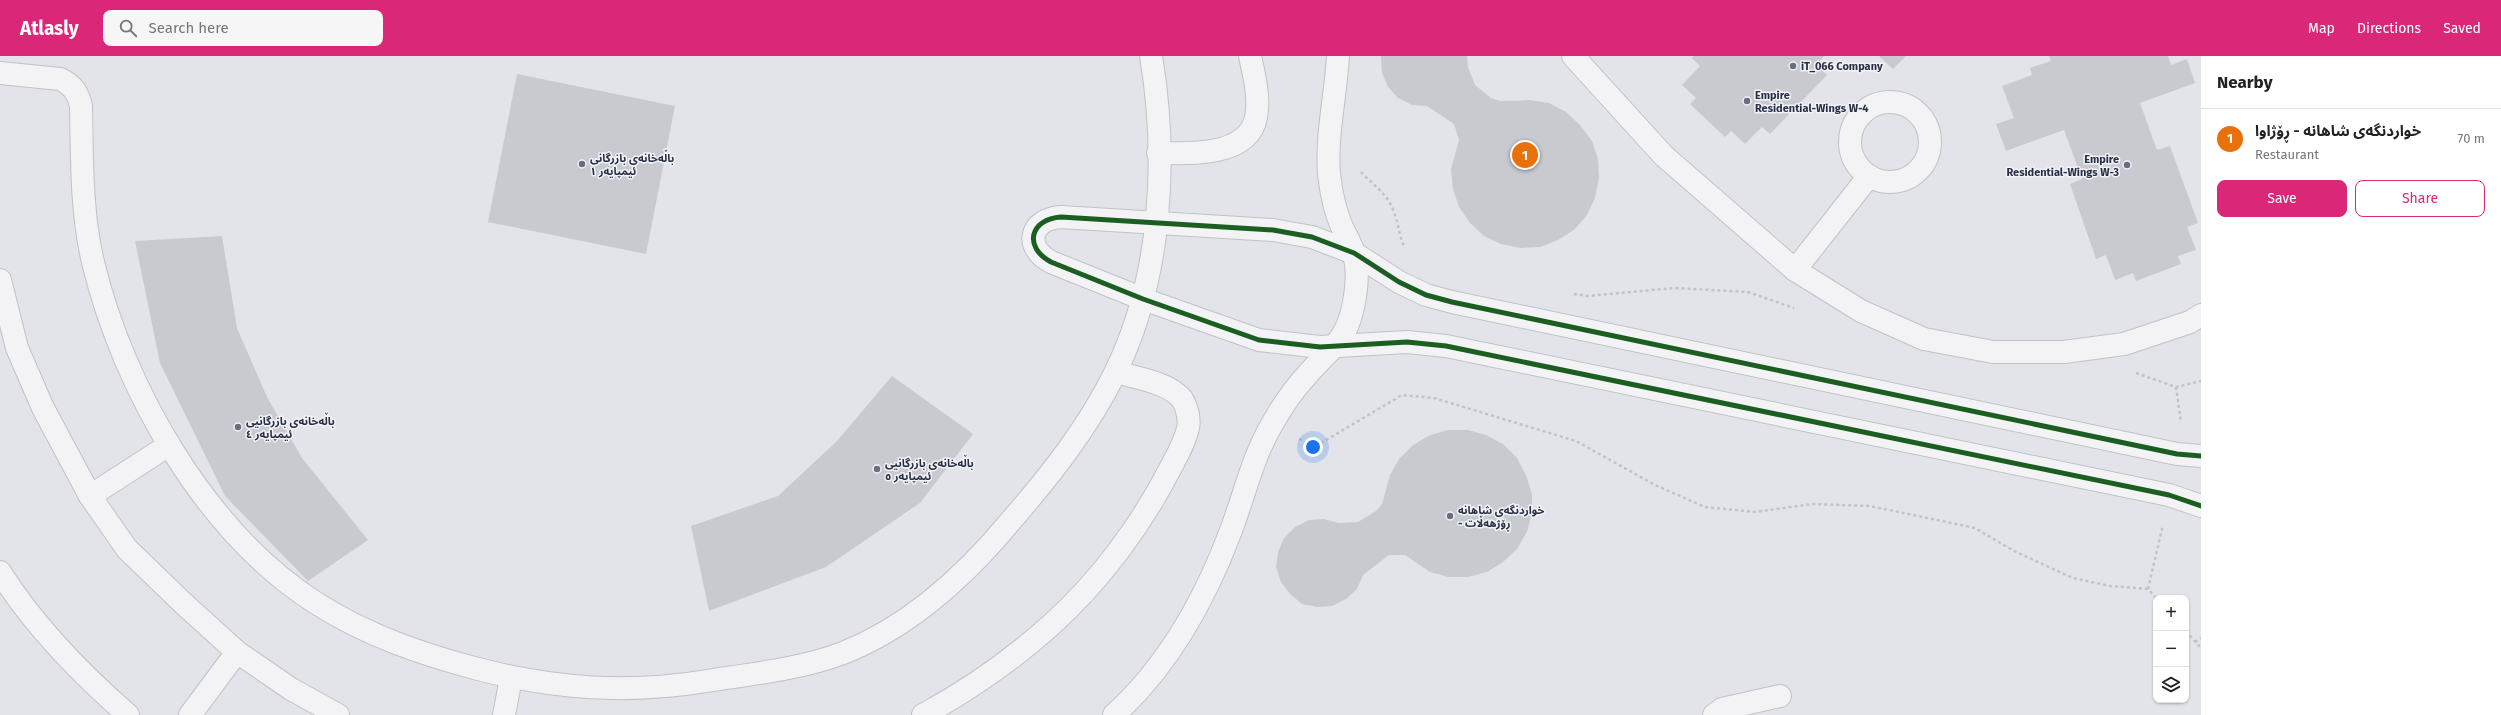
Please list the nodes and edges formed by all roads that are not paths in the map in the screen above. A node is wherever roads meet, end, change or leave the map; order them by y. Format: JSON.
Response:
{"nodes":[{"id":1,"x":1151,"y":56,"type":"edge"},
{"id":2,"x":1250,"y":56,"type":"edge"},
{"id":3,"x":1338,"y":56,"type":"edge"},
{"id":4,"x":1573,"y":56,"type":"edge"},
{"id":5,"x":0,"y":73,"type":"edge"},
{"id":6,"x":1158,"y":153,"type":"junction"},
{"id":7,"x":1869,"y":176,"type":"dead end"},
{"id":8,"x":1157,"y":223,"type":"junction"},
{"id":9,"x":1354,"y":253,"type":"junction"},
{"id":10,"x":1795,"y":270,"type":"junction"},
{"id":11,"x":0,"y":280,"type":"edge"},
{"id":12,"x":1143,"y":299,"type":"junction"},
{"id":13,"x":2201,"y":315,"type":"edge"},
{"id":14,"x":1336,"y":347,"type":"junction"},
{"id":15,"x":1116,"y":372,"type":"junction"},
{"id":16,"x":169,"y":445,"type":"junction"},
{"id":17,"x":2201,"y":456,"type":"edge"},
{"id":18,"x":90,"y":496,"type":"junction"},
{"id":19,"x":2201,"y":506,"type":"edge"},
{"id":20,"x":0,"y":572,"type":"edge"},
{"id":21,"x":237,"y":652,"type":"junction"},
{"id":22,"x":511,"y":678,"type":"junction"},
{"id":23,"x":1780,"y":696,"type":"dead end"},
{"id":24,"x":128,"y":715,"type":"edge"},
{"id":25,"x":190,"y":715,"type":"edge"},
{"id":26,"x":338,"y":715,"type":"edge"},
{"id":27,"x":504,"y":715,"type":"edge"},
{"id":28,"x":923,"y":715,"type":"edge"},
{"id":29,"x":1114,"y":715,"type":"edge"},
{"id":30,"x":1714,"y":715,"type":"edge"}],
"edges":[{"from":1,"to":6,"type":"street"},
{"from":2,"to":6,"type":"street"},
{"from":3,"to":9,"type":"street"},
{"from":4,"to":10,"type":"street"},
{"from":5,"to":16,"type":"street"},
{"from":6,"to":8,"type":"street"},
{"from":7,"to":10,"type":"street"},
{"from":8,"to":9,"type":"street"},
{"from":8,"to":12,"type":"street"},
{"from":8,"to":12,"type":"street"},
{"from":9,"to":14,"type":"street"},
{"from":9,"to":17,"type":"street"},
{"from":10,"to":13,"type":"street"},
{"from":11,"to":18,"type":"street"},
{"from":12,"to":14,"type":"street"},
{"from":12,"to":15,"type":"street"},
{"from":14,"to":19,"type":"street"},
{"from":14,"to":29,"type":"street"},
{"from":15,"to":22,"type":"street"},
{"from":15,"to":28,"type":"street"},
{"from":16,"to":18,"type":"street"},
{"from":16,"to":22,"type":"street"},
{"from":18,"to":21,"type":"street"},
{"from":20,"to":24,"type":"street"},
{"from":21,"to":25,"type":"street"},
{"from":21,"to":26,"type":"street"},
{"from":22,"to":27,"type":"street"},
{"from":23,"to":30,"type":"street"}]}
